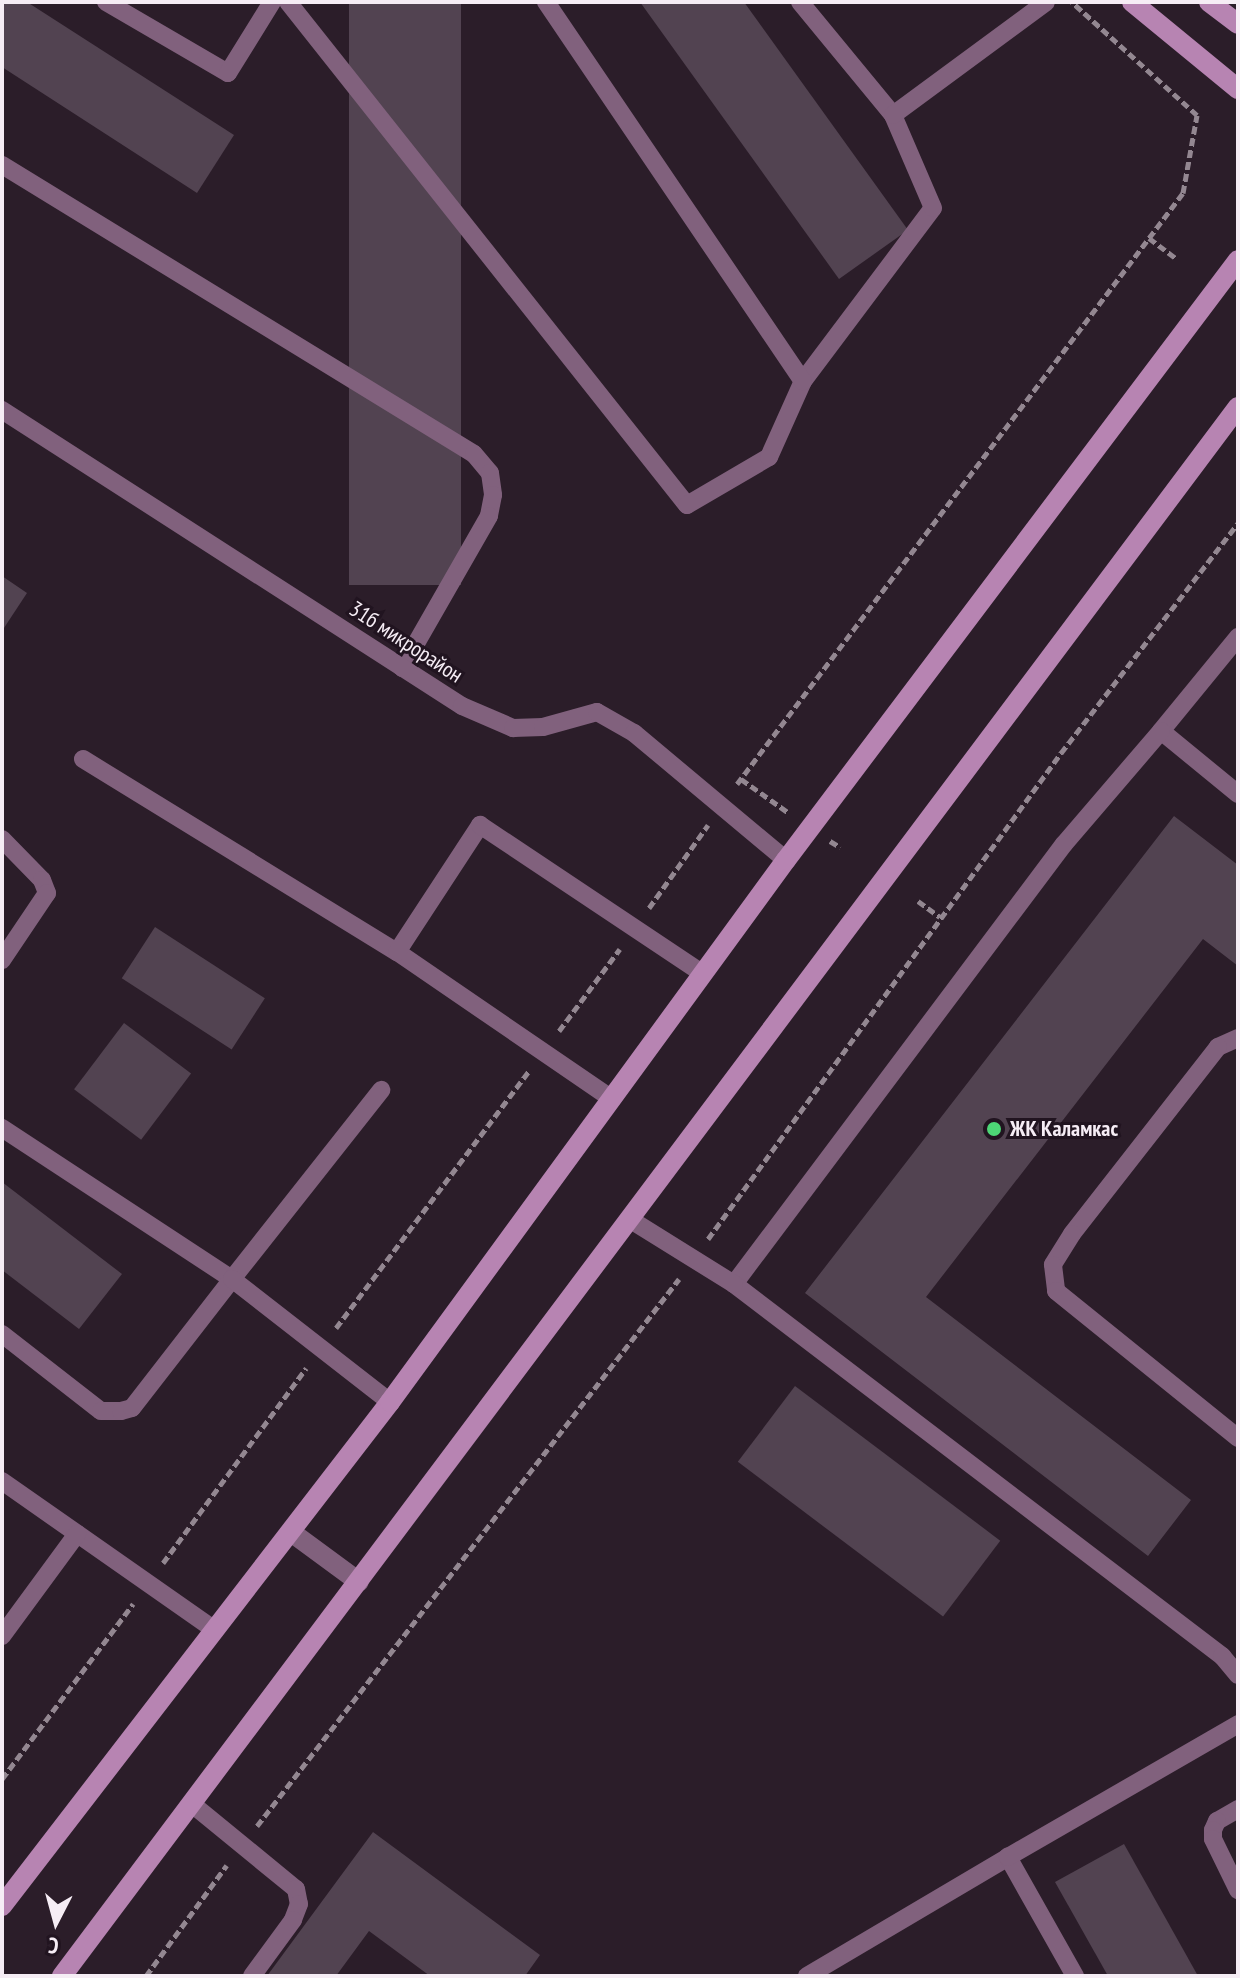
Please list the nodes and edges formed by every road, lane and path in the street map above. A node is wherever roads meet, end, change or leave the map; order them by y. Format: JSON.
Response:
{"nodes":[{"id":1,"x":106,"y":2,"type":"edge"},
{"id":2,"x":272,"y":2,"type":"edge"},
{"id":3,"x":288,"y":2,"type":"edge"},
{"id":4,"x":546,"y":2,"type":"edge"},
{"id":5,"x":800,"y":2,"type":"edge"},
{"id":6,"x":1046,"y":2,"type":"edge"},
{"id":7,"x":1072,"y":2,"type":"edge"},
{"id":8,"x":1132,"y":2,"type":"edge"},
{"id":9,"x":1209,"y":2,"type":"edge"},
{"id":10,"x":1238,"y":24,"type":"edge"},
{"id":11,"x":1238,"y":89,"type":"edge"},
{"id":12,"x":1202,"y":106,"type":"dead end"},
{"id":13,"x":893,"y":115,"type":"junction"},
{"id":14,"x":1197,"y":115,"type":"junction"},
{"id":15,"x":2,"y":165,"type":"edge"},
{"id":16,"x":1148,"y":238,"type":"junction"},
{"id":17,"x":1177,"y":259,"type":"dead end"},
{"id":18,"x":1238,"y":260,"type":"edge"},
{"id":19,"x":803,"y":381,"type":"junction"},
{"id":20,"x":1238,"y":407,"type":"edge"},
{"id":21,"x":2,"y":410,"type":"edge"},
{"id":22,"x":1238,"y":637,"type":"edge"},
{"id":23,"x":402,"y":668,"type":"junction"},
{"id":24,"x":1161,"y":731,"type":"junction"},
{"id":25,"x":83,"y":759,"type":"dead end"},
{"id":26,"x":1238,"y":794,"type":"edge"},
{"id":27,"x":721,"y":806,"type":"junction"},
{"id":28,"x":2,"y":839,"type":"edge"},
{"id":29,"x":786,"y":860,"type":"junction"},
{"id":30,"x":918,"y":901,"type":"dead end"},
{"id":31,"x":940,"y":917,"type":"dead end"},
{"id":32,"x":636,"y":929,"type":"junction"},
{"id":33,"x":397,"y":952,"type":"junction"},
{"id":34,"x":2,"y":960,"type":"edge"},
{"id":35,"x":703,"y":974,"type":"junction"},
{"id":36,"x":1238,"y":1038,"type":"edge"},
{"id":37,"x":544,"y":1052,"type":"junction"},
{"id":38,"x":381,"y":1090,"type":"dead end"},
{"id":39,"x":612,"y":1099,"type":"junction"},
{"id":40,"x":2,"y":1128,"type":"edge"},
{"id":41,"x":631,"y":1220,"type":"junction"},
{"id":42,"x":232,"y":1279,"type":"junction"},
{"id":43,"x":734,"y":1284,"type":"junction"},
{"id":44,"x":2,"y":1334,"type":"edge"},
{"id":45,"x":321,"y":1348,"type":"junction"},
{"id":46,"x":390,"y":1402,"type":"junction"},
{"id":47,"x":1238,"y":1438,"type":"edge"},
{"id":48,"x":2,"y":1481,"type":"edge"},
{"id":49,"x":291,"y":1532,"type":"junction"},
{"id":50,"x":77,"y":1534,"type":"junction"},
{"id":51,"x":359,"y":1582,"type":"junction"},
{"id":52,"x":149,"y":1583,"type":"junction"},
{"id":53,"x":215,"y":1630,"type":"junction"},
{"id":54,"x":2,"y":1636,"type":"edge"},
{"id":55,"x":1238,"y":1675,"type":"edge"},
{"id":56,"x":1238,"y":1724,"type":"edge"},
{"id":57,"x":2,"y":1779,"type":"edge"},
{"id":58,"x":192,"y":1804,"type":"junction"},
{"id":59,"x":1238,"y":1809,"type":"edge"},
{"id":60,"x":1008,"y":1857,"type":"junction"},
{"id":61,"x":1238,"y":1890,"type":"edge"},
{"id":62,"x":2,"y":1906,"type":"edge"},
{"id":63,"x":62,"y":1976,"type":"edge"},
{"id":64,"x":252,"y":1976,"type":"edge"},
{"id":65,"x":807,"y":1976,"type":"edge"},
{"id":66,"x":1075,"y":1976,"type":"edge"}],
"edges":[{"from":1,"to":2,"type":"lane"},
{"from":3,"to":19,"type":"lane"},
{"from":4,"to":19,"type":"lane"},
{"from":5,"to":13,"type":"lane"},
{"from":6,"to":13,"type":"lane"},
{"from":7,"to":14,"type":"path"},
{"from":8,"to":11,"type":"street"},
{"from":9,"to":10,"type":"street"},
{"from":12,"to":14,"type":"path"},
{"from":13,"to":19,"type":"lane"},
{"from":14,"to":16,"type":"path"},
{"from":15,"to":23,"type":"lane"},
{"from":16,"to":17,"type":"path"},
{"from":16,"to":27,"type":"path"},
{"from":18,"to":29,"type":"street"},
{"from":20,"to":41,"type":"street"},
{"from":21,"to":23,"type":"lane","name":"31б микрорайон"},
{"from":22,"to":24,"type":"lane"},
{"from":23,"to":27,"type":"lane","name":"31б микрорайон"},
{"from":24,"to":26,"type":"lane"},
{"from":24,"to":43,"type":"lane"},
{"from":25,"to":33,"type":"lane"},
{"from":27,"to":29,"type":"lane","name":"31б микрорайон"},
{"from":27,"to":32,"type":"path"},
{"from":28,"to":34,"type":"lane"},
{"from":29,"to":35,"type":"street"},
{"from":30,"to":31,"type":"path"},
{"from":32,"to":33,"type":"lane"},
{"from":32,"to":35,"type":"lane"},
{"from":32,"to":37,"type":"path"},
{"from":33,"to":37,"type":"lane"},
{"from":35,"to":39,"type":"street"},
{"from":36,"to":47,"type":"lane"},
{"from":37,"to":39,"type":"lane"},
{"from":37,"to":45,"type":"path"},
{"from":38,"to":42,"type":"lane"},
{"from":39,"to":46,"type":"street"},
{"from":40,"to":42,"type":"lane"},
{"from":41,"to":43,"type":"lane"},
{"from":41,"to":51,"type":"street"},
{"from":42,"to":44,"type":"lane"},
{"from":42,"to":45,"type":"lane"},
{"from":43,"to":55,"type":"lane"},
{"from":45,"to":46,"type":"lane"},
{"from":45,"to":52,"type":"path"},
{"from":46,"to":49,"type":"street"},
{"from":48,"to":50,"type":"lane"},
{"from":49,"to":51,"type":"street"},
{"from":49,"to":53,"type":"street"},
{"from":50,"to":52,"type":"lane"},
{"from":50,"to":54,"type":"lane"},
{"from":51,"to":58,"type":"street"},
{"from":52,"to":53,"type":"lane"},
{"from":52,"to":57,"type":"path"},
{"from":53,"to":62,"type":"street"},
{"from":56,"to":60,"type":"lane"},
{"from":58,"to":63,"type":"street"},
{"from":58,"to":64,"type":"lane"},
{"from":59,"to":61,"type":"lane"},
{"from":60,"to":65,"type":"lane"},
{"from":60,"to":66,"type":"lane"}]}
